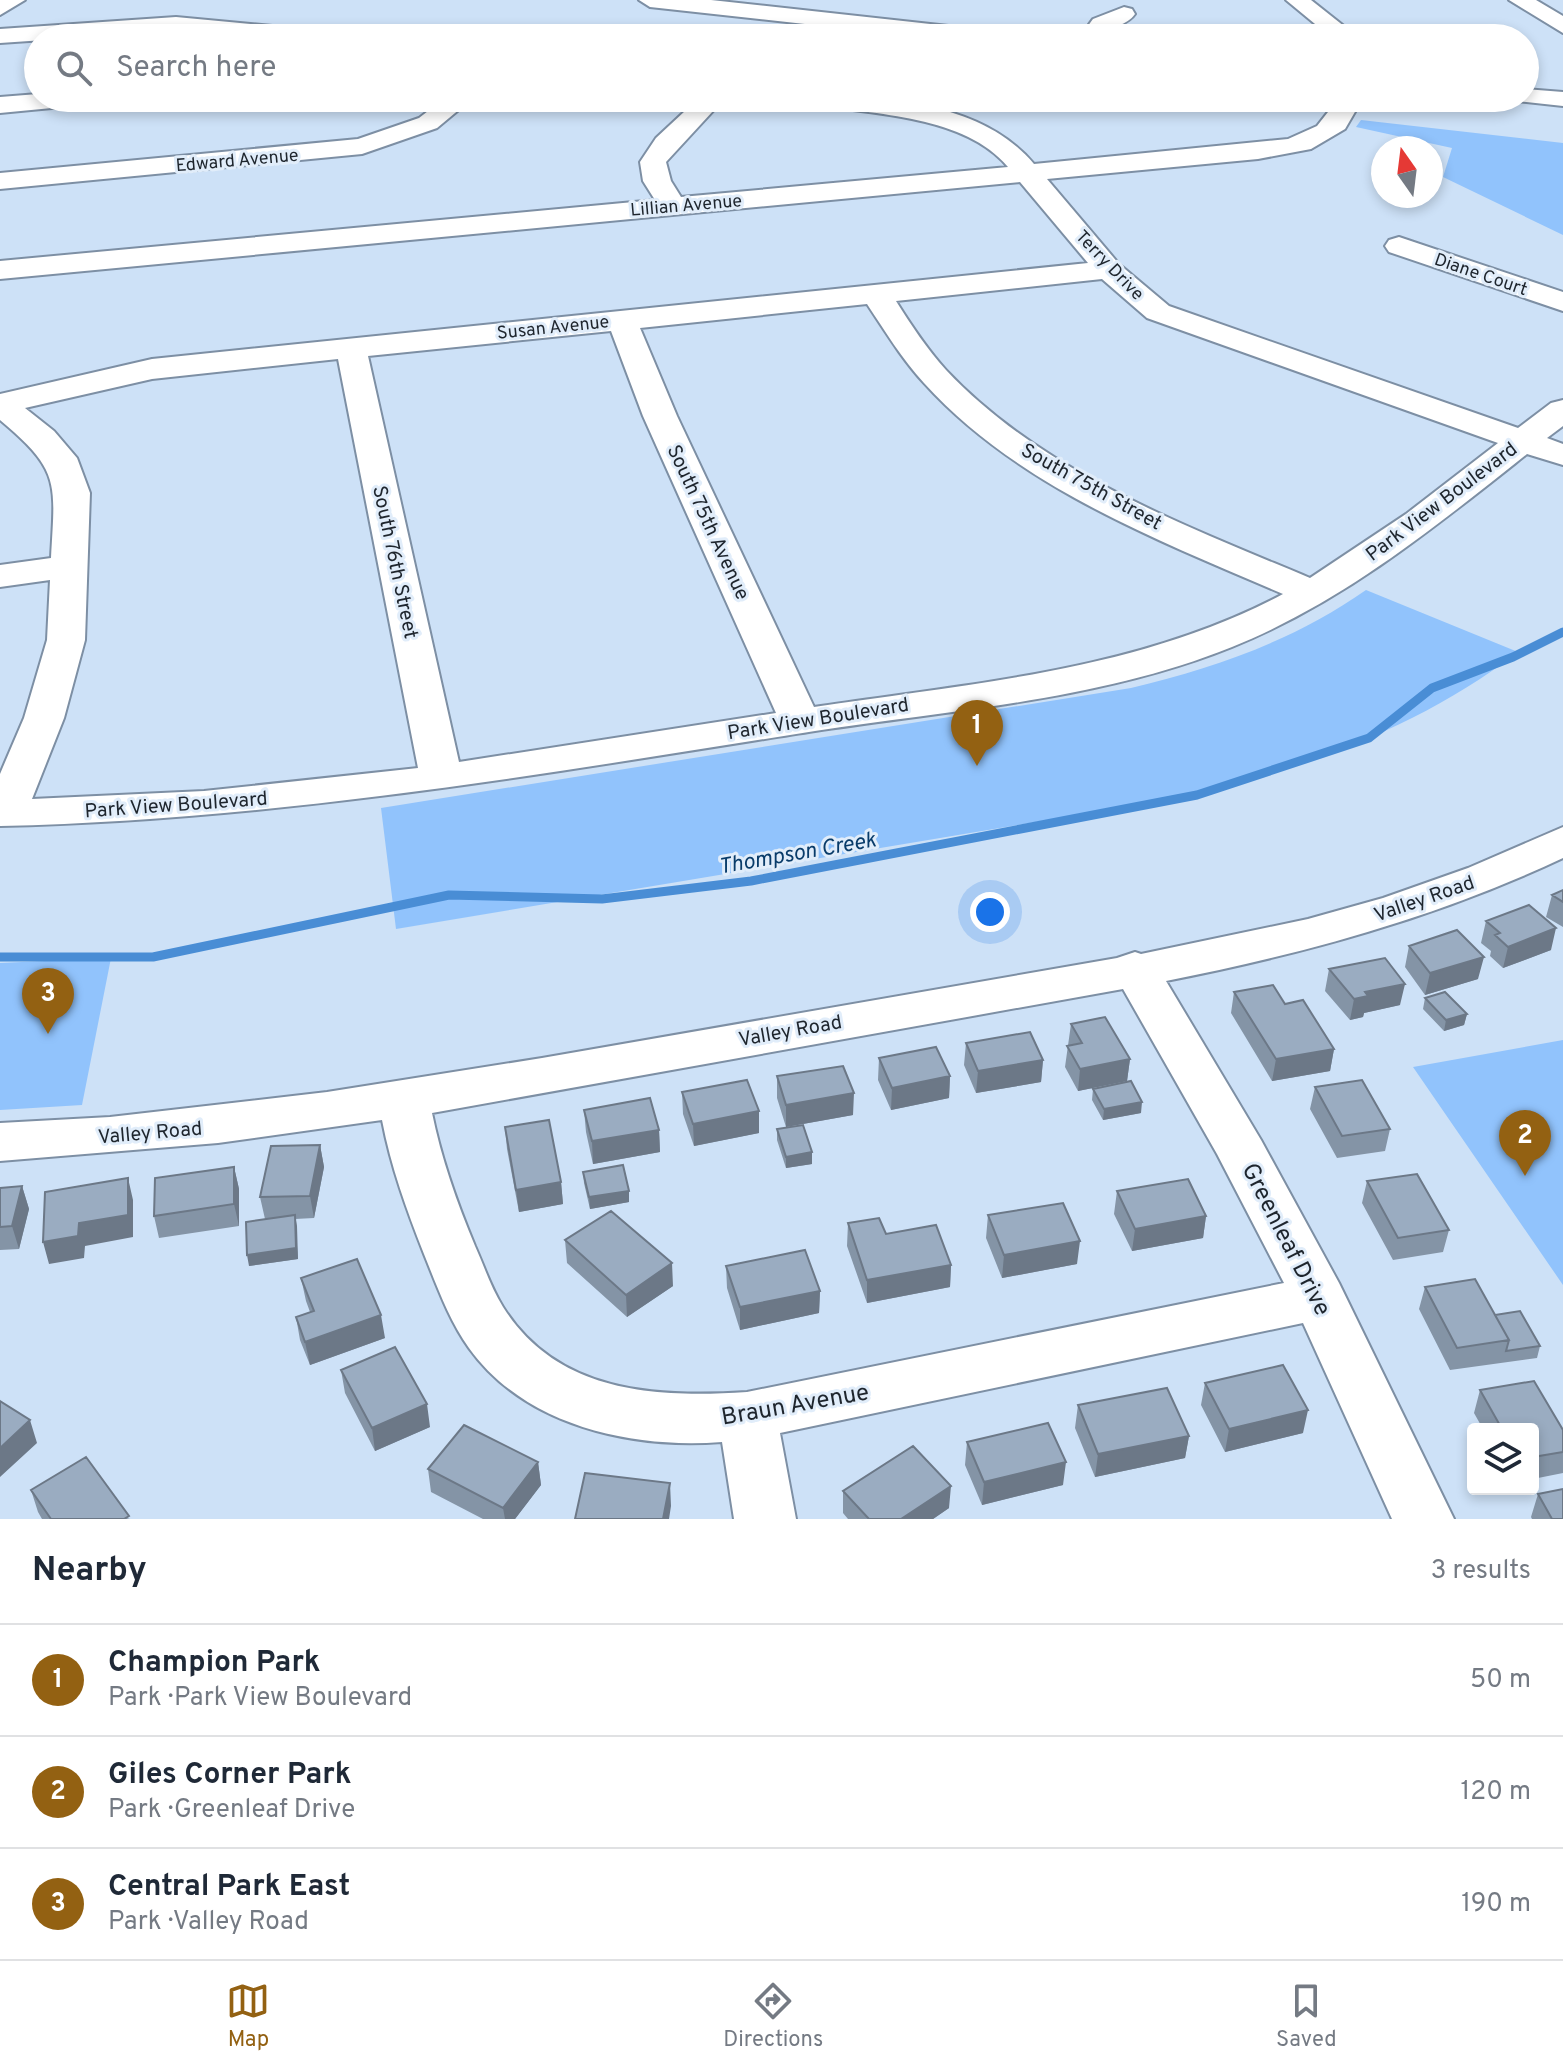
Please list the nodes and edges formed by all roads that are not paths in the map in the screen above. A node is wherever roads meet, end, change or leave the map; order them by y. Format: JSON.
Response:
{"nodes":[{"id":1,"x":14,"y":0,"type":"edge"},
{"id":2,"x":650,"y":0,"type":"edge"},
{"id":3,"x":846,"y":0,"type":"edge"},
{"id":4,"x":1297,"y":0,"type":"edge"},
{"id":5,"x":1520,"y":0,"type":"edge"},
{"id":6,"x":0,"y":8,"type":"edge"},
{"id":7,"x":1124,"y":14,"type":"dead end"},
{"id":8,"x":824,"y":18,"type":"junction"},
{"id":9,"x":875,"y":24,"type":"edge"},
{"id":10,"x":1101,"y":24,"type":"edge"},
{"id":11,"x":1329,"y":24,"type":"edge"},
{"id":12,"x":1563,"y":26,"type":"edge"},
{"id":13,"x":24,"y":34,"type":"edge"},
{"id":14,"x":0,"y":36,"type":"edge"},
{"id":15,"x":1539,"y":97,"type":"edge"},
{"id":16,"x":1563,"y":99,"type":"edge"},
{"id":17,"x":24,"y":103,"type":"edge"},
{"id":18,"x":0,"y":105,"type":"edge"},
{"id":19,"x":443,"y":112,"type":"edge"},
{"id":20,"x":698,"y":112,"type":"edge"},
{"id":21,"x":914,"y":112,"type":"edge"},
{"id":22,"x":1344,"y":112,"type":"edge"},
{"id":23,"x":1027,"y":173,"type":"junction"},
{"id":24,"x":0,"y":181,"type":"edge"},
{"id":25,"x":674,"y":207,"type":"junction"},
{"id":26,"x":1399,"y":246,"type":"dead end"},
{"id":27,"x":0,"y":270,"type":"edge"},
{"id":28,"x":1109,"y":270,"type":"junction"},
{"id":29,"x":876,"y":294,"type":"junction"},
{"id":30,"x":1563,"y":302,"type":"edge"},
{"id":31,"x":622,"y":320,"type":"junction"},
{"id":32,"x":351,"y":348,"type":"junction"},
{"id":33,"x":0,"y":404,"type":"edge"},
{"id":34,"x":1563,"y":410,"type":"edge"},
{"id":35,"x":1522,"y":441,"type":"junction"},
{"id":36,"x":1563,"y":455,"type":"edge"},
{"id":37,"x":70,"y":566,"type":"junction"},
{"id":38,"x":0,"y":576,"type":"edge"},
{"id":39,"x":1313,"y":593,"type":"junction"},
{"id":40,"x":800,"y":721,"type":"junction"},
{"id":41,"x":441,"y":776,"type":"junction"},
{"id":42,"x":2,"y":813,"type":"edge"},
{"id":43,"x":1563,"y":841,"type":"edge"},
{"id":44,"x":1135,"y":968,"type":"junction"},
{"id":45,"x":404,"y":1102,"type":"junction"},
{"id":46,"x":0,"y":1142,"type":"edge"},
{"id":47,"x":1319,"y":1298,"type":"junction"},
{"id":48,"x":747,"y":1416,"type":"junction"},
{"id":49,"x":765,"y":1519,"type":"edge"},
{"id":50,"x":1423,"y":1519,"type":"edge"}],
"edges":[{"from":1,"to":6,"type":"street"},
{"from":2,"to":8,"type":"street"},
{"from":3,"to":8,"type":"street"},
{"from":4,"to":11,"type":"street"},
{"from":5,"to":12,"type":"street"},
{"from":7,"to":10,"type":"street"},
{"from":8,"to":9,"type":"street"},
{"from":13,"to":14,"type":"street"},
{"from":15,"to":16,"type":"street"},
{"from":17,"to":18,"type":"street"},
{"from":19,"to":24,"type":"street","name":"Edward Avenue"},
{"from":20,"to":25,"type":"street"},
{"from":21,"to":23,"type":"street","name":"Terry Drive"},
{"from":22,"to":23,"type":"street","name":"Lillian Avenue"},
{"from":23,"to":25,"type":"street","name":"Lillian Avenue"},
{"from":23,"to":28,"type":"street","name":"Terry Drive"},
{"from":25,"to":27,"type":"street","name":"Lillian Avenue"},
{"from":26,"to":30,"type":"street","name":"Diane Court"},
{"from":28,"to":29,"type":"street","name":"Susan Avenue"},
{"from":28,"to":35,"type":"street","name":"Terry Drive"},
{"from":29,"to":31,"type":"street","name":"Susan Avenue"},
{"from":29,"to":39,"type":"street","name":"South 75th Street"},
{"from":31,"to":32,"type":"street","name":"Susan Avenue"},
{"from":31,"to":40,"type":"street","name":"South 75th Avenue"},
{"from":32,"to":33,"type":"street","name":"Susan Avenue"},
{"from":32,"to":41,"type":"street","name":"South 76th Street"},
{"from":33,"to":37,"type":"street"},
{"from":34,"to":35,"type":"street","name":"Park View Boulevard"},
{"from":35,"to":36,"type":"street","name":"Terry Drive"},
{"from":35,"to":39,"type":"street","name":"Park View Boulevard"},
{"from":37,"to":38,"type":"street"},
{"from":37,"to":42,"type":"street"},
{"from":39,"to":40,"type":"street","name":"Park View Boulevard"},
{"from":40,"to":41,"type":"street","name":"Park View Boulevard"},
{"from":41,"to":42,"type":"street","name":"Park View Boulevard"},
{"from":43,"to":44,"type":"street","name":"Valley Road"},
{"from":44,"to":45,"type":"street","name":"Valley Road"},
{"from":44,"to":47,"type":"street","name":"Greenleaf Drive"},
{"from":45,"to":46,"type":"street","name":"Valley Road"},
{"from":45,"to":48,"type":"street","name":"Braun Avenue"},
{"from":47,"to":48,"type":"street","name":"Braun Avenue"},
{"from":47,"to":50,"type":"street","name":"Greenleaf Drive"},
{"from":48,"to":49,"type":"street"}]}
